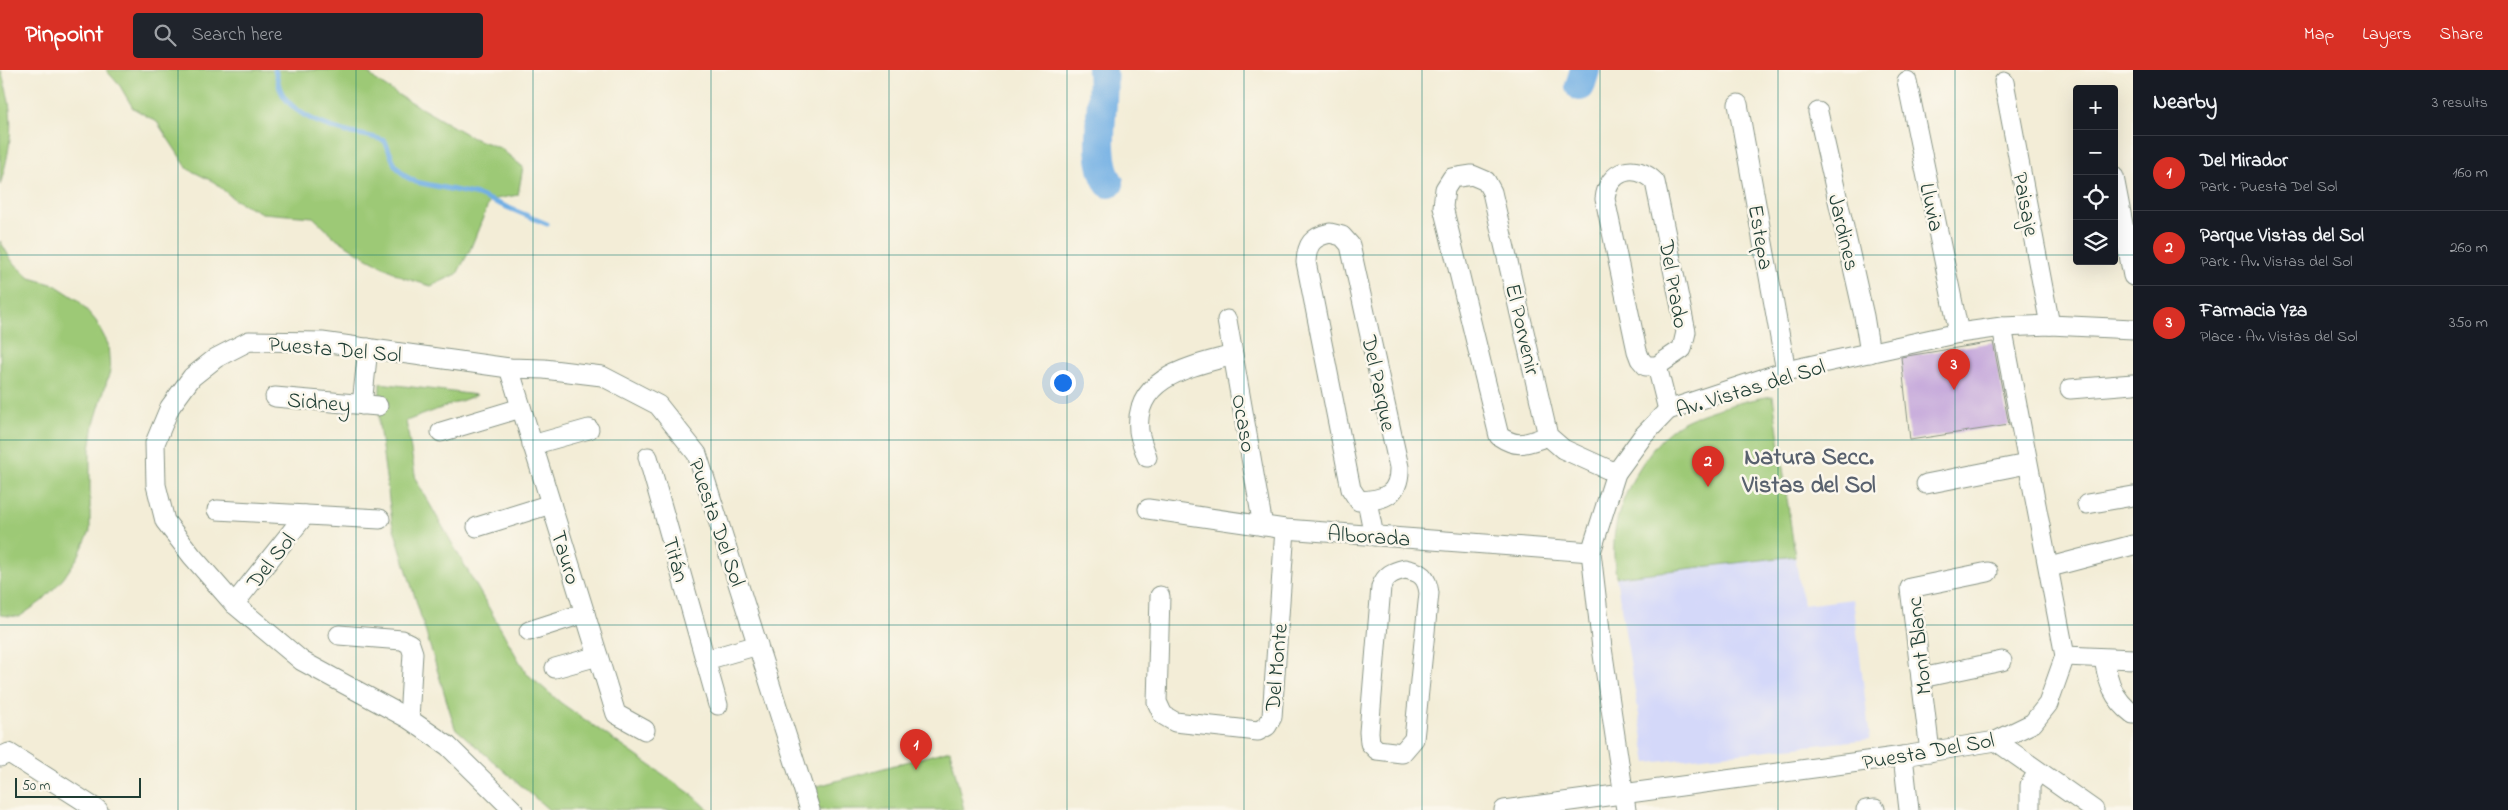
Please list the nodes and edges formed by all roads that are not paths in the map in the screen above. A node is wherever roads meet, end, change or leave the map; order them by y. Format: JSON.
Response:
{"nodes":[{"id":1,"x":1907,"y":81,"type":"dead end"},
{"id":2,"x":2004,"y":82,"type":"dead end"},
{"id":3,"x":1738,"y":104,"type":"dead end"},
{"id":4,"x":1818,"y":112,"type":"dead end"},
{"id":5,"x":2118,"y":198,"type":"edge"},
{"id":6,"x":2133,"y":276,"type":"edge"},
{"id":7,"x":1227,"y":320,"type":"dead end"},
{"id":8,"x":2050,"y":326,"type":"junction"},
{"id":9,"x":2002,"y":328,"type":"junction"},
{"id":10,"x":2133,"y":329,"type":"edge"},
{"id":11,"x":1959,"y":333,"type":"junction"},
{"id":12,"x":368,"y":348,"type":"junction"},
{"id":13,"x":1870,"y":353,"type":"junction"},
{"id":14,"x":1233,"y":356,"type":"junction"},
{"id":15,"x":1657,"y":366,"type":"junction"},
{"id":16,"x":509,"y":368,"type":"junction"},
{"id":17,"x":1786,"y":371,"type":"junction"},
{"id":18,"x":2133,"y":384,"type":"edge"},
{"id":19,"x":2070,"y":389,"type":"dead end"},
{"id":20,"x":276,"y":397,"type":"dead end"},
{"id":21,"x":521,"y":408,"type":"junction"},
{"id":22,"x":1668,"y":410,"type":"junction"},
{"id":23,"x":589,"y":429,"type":"dead end"},
{"id":24,"x":441,"y":432,"type":"dead end"},
{"id":25,"x":1548,"y":436,"type":"junction"},
{"id":26,"x":532,"y":445,"type":"junction"},
{"id":27,"x":648,"y":457,"type":"dead end"},
{"id":28,"x":1146,"y":457,"type":"dead end"},
{"id":29,"x":2027,"y":464,"type":"junction"},
{"id":30,"x":1616,"y":472,"type":"junction"},
{"id":31,"x":1926,"y":484,"type":"dead end"},
{"id":32,"x":2133,"y":496,"type":"edge"},
{"id":33,"x":1367,"y":500,"type":"junction"},
{"id":34,"x":551,"y":504,"type":"junction"},
{"id":35,"x":2087,"y":504,"type":"dead end"},
{"id":36,"x":1148,"y":509,"type":"dead end"},
{"id":37,"x":217,"y":510,"type":"dead end"},
{"id":38,"x":305,"y":515,"type":"junction"},
{"id":39,"x":380,"y":519,"type":"dead end"},
{"id":40,"x":1263,"y":526,"type":"junction"},
{"id":41,"x":477,"y":527,"type":"dead end"},
{"id":42,"x":1285,"y":529,"type":"junction"},
{"id":43,"x":1374,"y":536,"type":"junction"},
{"id":44,"x":1408,"y":538,"type":"junction"},
{"id":45,"x":2133,"y":545,"type":"edge"},
{"id":46,"x":1591,"y":552,"type":"junction"},
{"id":47,"x":2050,"y":567,"type":"junction"},
{"id":48,"x":1405,"y":569,"type":"junction"},
{"id":49,"x":1988,"y":572,"type":"dead end"},
{"id":50,"x":1160,"y":596,"type":"dead end"},
{"id":51,"x":234,"y":604,"type":"junction"},
{"id":52,"x":585,"y":613,"type":"junction"},
{"id":53,"x":529,"y":631,"type":"dead end"},
{"id":54,"x":339,"y":635,"type":"dead end"},
{"id":55,"x":758,"y":645,"type":"junction"},
{"id":56,"x":598,"y":656,"type":"junction"},
{"id":57,"x":2065,"y":656,"type":"junction"},
{"id":58,"x":2104,"y":658,"type":"junction"},
{"id":59,"x":2133,"y":659,"type":"edge"},
{"id":60,"x":706,"y":660,"type":"junction"},
{"id":61,"x":2002,"y":661,"type":"dead end"},
{"id":62,"x":555,"y":668,"type":"dead end"},
{"id":63,"x":1921,"y":678,"type":"junction"},
{"id":64,"x":718,"y":705,"type":"dead end"},
{"id":65,"x":2133,"y":714,"type":"edge"},
{"id":66,"x":408,"y":719,"type":"junction"},
{"id":67,"x":646,"y":730,"type":"dead end"},
{"id":68,"x":1996,"y":741,"type":"junction"},
{"id":69,"x":1930,"y":752,"type":"junction"},
{"id":70,"x":1903,"y":756,"type":"junction"},
{"id":71,"x":0,"y":757,"type":"edge"},
{"id":72,"x":2038,"y":772,"type":"junction"},
{"id":73,"x":1625,"y":801,"type":"edge"},
{"id":74,"x":1530,"y":808,"type":"edge"},
{"id":75,"x":98,"y":810,"type":"edge"},
{"id":76,"x":513,"y":810,"type":"edge"},
{"id":77,"x":810,"y":810,"type":"edge"},
{"id":78,"x":1504,"y":810,"type":"edge"},
{"id":79,"x":1910,"y":810,"type":"edge"},
{"id":80,"x":2030,"y":810,"type":"edge"},
{"id":81,"x":2094,"y":810,"type":"edge"}],
"edges":[{"from":1,"to":11,"type":"street","name":"Lluvia"},
{"from":2,"to":8,"type":"street","name":"Paisaje"},
{"from":3,"to":17,"type":"street","name":"Estepa"},
{"from":4,"to":13,"type":"street","name":"Jardines"},
{"from":5,"to":6,"type":"street"},
{"from":7,"to":14,"type":"street","name":"Ocaso"},
{"from":8,"to":9,"type":"street","name":"Av. Vistas del Sol"},
{"from":8,"to":10,"type":"street","name":"Av. Vistas del Sol"},
{"from":9,"to":11,"type":"street","name":"Av. Vistas del Sol"},
{"from":9,"to":29,"type":"street","name":"Puesta Del Sol"},
{"from":11,"to":13,"type":"street","name":"Av. Vistas del Sol"},
{"from":12,"to":16,"type":"street","name":"Puesta Del Sol"},
{"from":12,"to":20,"type":"street","name":"Sidney"},
{"from":12,"to":51,"type":"street","name":"Puesta Del Sol"},
{"from":13,"to":17,"type":"street","name":"Av. Vistas del Sol"},
{"from":14,"to":28,"type":"street"},
{"from":14,"to":40,"type":"street","name":"Ocaso"},
{"from":15,"to":15,"type":"street","name":"Del Prado"},
{"from":15,"to":22,"type":"street"},
{"from":16,"to":21,"type":"street","name":"Tauro"},
{"from":16,"to":55,"type":"street","name":"Puesta Del Sol"},
{"from":17,"to":22,"type":"street","name":"Av. Vistas del Sol"},
{"from":18,"to":19,"type":"street"},
{"from":21,"to":24,"type":"street"},
{"from":21,"to":26,"type":"street","name":"Tauro"},
{"from":22,"to":30,"type":"street","name":"Av. Vistas del Sol"},
{"from":23,"to":26,"type":"street"},
{"from":25,"to":25,"type":"street","name":"El Porvenir"},
{"from":25,"to":30,"type":"street"},
{"from":26,"to":34,"type":"street","name":"Tauro"},
{"from":27,"to":60,"type":"street","name":"Titán"},
{"from":29,"to":31,"type":"street"},
{"from":29,"to":47,"type":"street","name":"Puesta Del Sol"},
{"from":30,"to":46,"type":"street","name":"Av. Vistas del Sol"},
{"from":32,"to":35,"type":"street"},
{"from":33,"to":33,"type":"street","name":"Del Parque"},
{"from":33,"to":43,"type":"street"},
{"from":34,"to":41,"type":"street"},
{"from":34,"to":52,"type":"street","name":"Tauro"},
{"from":36,"to":40,"type":"street","name":"Alborada"},
{"from":37,"to":38,"type":"street"},
{"from":38,"to":39,"type":"street"},
{"from":38,"to":51,"type":"street","name":"Del Sol"},
{"from":40,"to":42,"type":"street","name":"Alborada"},
{"from":42,"to":43,"type":"street","name":"Alborada"},
{"from":42,"to":50,"type":"street","name":"Del Monte"},
{"from":43,"to":44,"type":"street","name":"Alborada"},
{"from":44,"to":46,"type":"street","name":"Alborada"},
{"from":44,"to":48,"type":"street"},
{"from":45,"to":47,"type":"street"},
{"from":46,"to":73,"type":"street","name":"Av. Vistas del Sol"},
{"from":47,"to":57,"type":"street","name":"Puesta Del Sol"},
{"from":48,"to":48,"type":"street","name":"Alborada"},
{"from":49,"to":63,"type":"street","name":"Mont Blanc"},
{"from":51,"to":66,"type":"street","name":"Puesta Del Sol"},
{"from":52,"to":53,"type":"street"},
{"from":52,"to":56,"type":"street","name":"Tauro"},
{"from":54,"to":66,"type":"street"},
{"from":55,"to":60,"type":"street"},
{"from":55,"to":77,"type":"street","name":"Puesta Del Sol"},
{"from":56,"to":62,"type":"street"},
{"from":56,"to":67,"type":"street","name":"Tauro"},
{"from":57,"to":58,"type":"street"},
{"from":57,"to":68,"type":"street","name":"Puesta Del Sol"},
{"from":58,"to":59,"type":"street"},
{"from":58,"to":65,"type":"street"},
{"from":60,"to":64,"type":"street","name":"Titán"},
{"from":61,"to":63,"type":"street"},
{"from":63,"to":69,"type":"street","name":"Mont Blanc"},
{"from":66,"to":76,"type":"street","name":"Puesta Del Sol"},
{"from":68,"to":69,"type":"street","name":"Puesta Del Sol"},
{"from":68,"to":72,"type":"street"},
{"from":69,"to":70,"type":"street","name":"Puesta Del Sol"},
{"from":70,"to":73,"type":"street","name":"Puesta Del Sol"},
{"from":70,"to":79,"type":"street"},
{"from":71,"to":75,"type":"street"},
{"from":72,"to":80,"type":"street"},
{"from":72,"to":81,"type":"street"},
{"from":73,"to":74,"type":"street","name":"Puesta Del Sol"},
{"from":74,"to":78,"type":"street","name":"Puesta Del Sol"}]}
